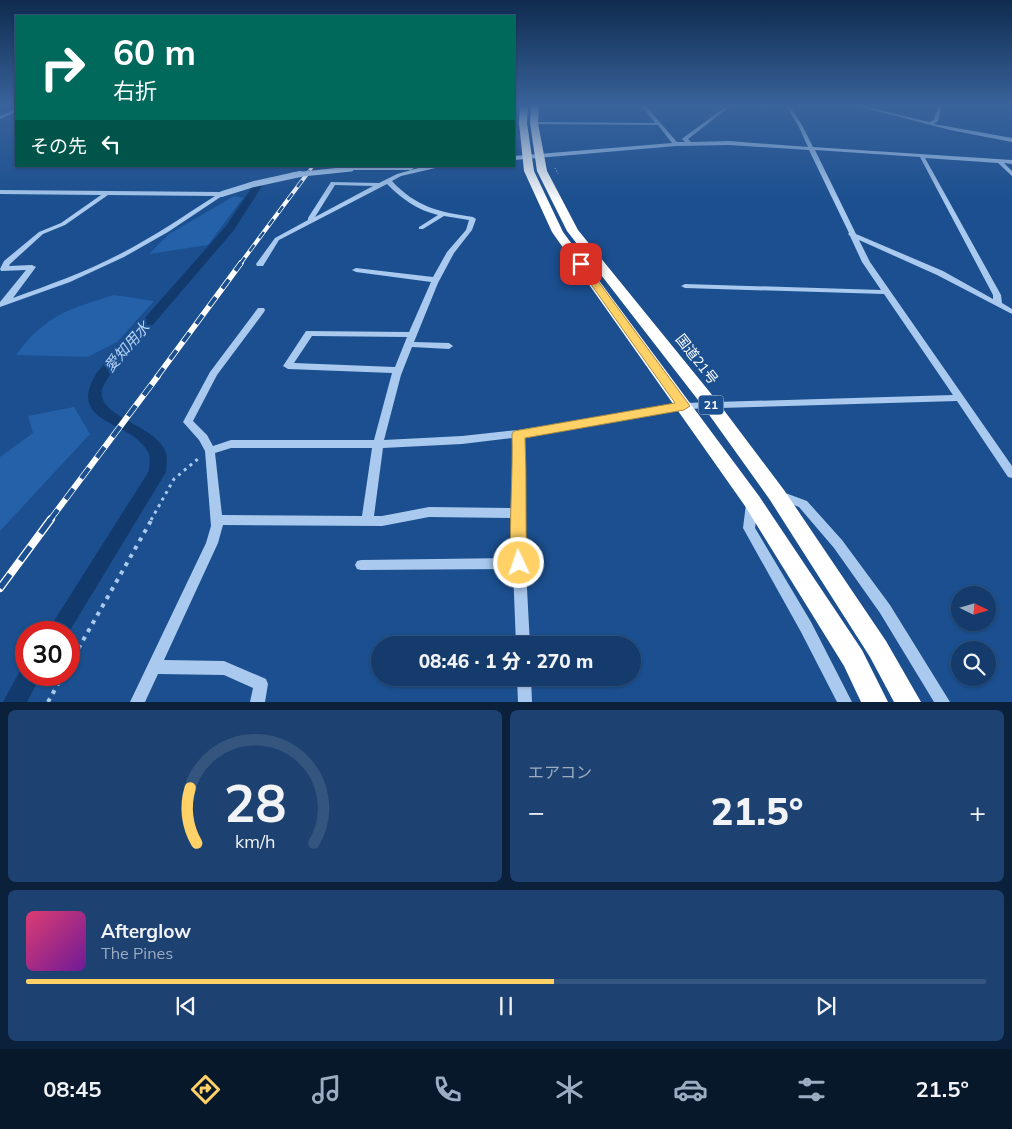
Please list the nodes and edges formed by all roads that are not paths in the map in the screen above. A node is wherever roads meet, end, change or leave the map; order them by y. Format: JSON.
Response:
{"nodes":[{"id":1,"x":525,"y":138,"type":"edge"},
{"id":2,"x":531,"y":138,"type":"edge"},
{"id":3,"x":671,"y":138,"type":"edge"},
{"id":4,"x":687,"y":138,"type":"edge"},
{"id":5,"x":806,"y":138,"type":"edge"},
{"id":6,"x":972,"y":138,"type":"edge"},
{"id":7,"x":997,"y":138,"type":"edge"},
{"id":8,"x":1012,"y":140,"type":"edge"},
{"id":9,"x":689,"y":143,"type":"junction"},
{"id":10,"x":973,"y":143,"type":"dead end"},
{"id":11,"x":676,"y":144,"type":"junction"},
{"id":12,"x":812,"y":149,"type":"junction"},
{"id":13,"x":527,"y":157,"type":"edge"},
{"id":14,"x":922,"y":158,"type":"junction"},
{"id":15,"x":1000,"y":162,"type":"junction"},
{"id":16,"x":1012,"y":162,"type":"edge"},
{"id":17,"x":429,"y":167,"type":"edge"},
{"id":18,"x":1012,"y":174,"type":"edge"},
{"id":19,"x":384,"y":183,"type":"junction"},
{"id":20,"x":0,"y":192,"type":"edge"},
{"id":21,"x":108,"y":192,"type":"junction"},
{"id":22,"x":222,"y":194,"type":"junction"},
{"id":23,"x":442,"y":215,"type":"junction"},
{"id":24,"x":312,"y":221,"type":"junction"},
{"id":25,"x":420,"y":228,"type":"dead end"},
{"id":26,"x":851,"y":234,"type":"junction"},
{"id":27,"x":3,"y":263,"type":"edge"},
{"id":28,"x":260,"y":264,"type":"dead end"},
{"id":29,"x":356,"y":270,"type":"dead end"},
{"id":30,"x":436,"y":280,"type":"junction"},
{"id":31,"x":685,"y":286,"type":"dead end"},
{"id":32,"x":885,"y":292,"type":"junction"},
{"id":33,"x":998,"y":304,"type":"junction"},
{"id":34,"x":2,"y":306,"type":"edge"},
{"id":35,"x":261,"y":310,"type":"dead end"},
{"id":36,"x":1012,"y":312,"type":"edge"},
{"id":37,"x":411,"y":340,"type":"junction"},
{"id":38,"x":450,"y":346,"type":"dead end"},
{"id":39,"x":398,"y":370,"type":"junction"},
{"id":40,"x":959,"y":398,"type":"junction"},
{"id":41,"x":711,"y":405,"type":"junction"},
{"id":42,"x":684,"y":406,"type":"junction"},
{"id":43,"x":518,"y":434,"type":"junction"},
{"id":44,"x":378,"y":444,"type":"junction"},
{"id":45,"x":210,"y":451,"type":"junction"},
{"id":46,"x":1012,"y":474,"type":"edge"},
{"id":47,"x":777,"y":494,"type":"junction"},
{"id":48,"x":752,"y":501,"type":"junction"},
{"id":49,"x":517,"y":513,"type":"junction"},
{"id":50,"x":217,"y":520,"type":"junction"},
{"id":51,"x":367,"y":521,"type":"junction"},
{"id":52,"x":519,"y":563,"type":"junction"},
{"id":53,"x":361,"y":565,"type":"dead end"},
{"id":54,"x":523,"y":636,"type":"edge"},
{"id":55,"x":153,"y":667,"type":"junction"},
{"id":56,"x":525,"y":686,"type":"edge"},
{"id":57,"x":136,"y":702,"type":"edge"},
{"id":58,"x":257,"y":702,"type":"edge"},
{"id":59,"x":526,"y":702,"type":"edge"},
{"id":60,"x":845,"y":702,"type":"edge"},
{"id":61,"x":875,"y":702,"type":"edge"},
{"id":62,"x":908,"y":702,"type":"edge"},
{"id":63,"x":943,"y":702,"type":"edge"}],
"edges":[{"from":1,"to":13,"type":"highway","name":"国道21号","number":"21"},
{"from":2,"to":13,"type":"highway","name":"国道21号","number":"21"},
{"from":3,"to":11,"type":"street"},
{"from":4,"to":9,"type":"street"},
{"from":5,"to":12,"type":"street"},
{"from":6,"to":10,"type":"street"},
{"from":7,"to":8,"type":"street"},
{"from":9,"to":11,"type":"street"},
{"from":9,"to":12,"type":"street"},
{"from":11,"to":13,"type":"street"},
{"from":12,"to":14,"type":"street"},
{"from":12,"to":26,"type":"street"},
{"from":13,"to":41,"type":"highway","name":"国道21号","number":"21"},
{"from":13,"to":42,"type":"highway","name":"国道21号","number":"21"},
{"from":14,"to":15,"type":"street"},
{"from":14,"to":33,"type":"street"},
{"from":15,"to":16,"type":"street"},
{"from":15,"to":18,"type":"street"},
{"from":17,"to":19,"type":"street"},
{"from":17,"to":22,"type":"street","bridge":true},
{"from":19,"to":23,"type":"street"},
{"from":19,"to":24,"type":"street"},
{"from":19,"to":24,"type":"street"},
{"from":20,"to":21,"type":"street"},
{"from":21,"to":22,"type":"street"},
{"from":21,"to":27,"type":"street"},
{"from":22,"to":34,"type":"street"},
{"from":23,"to":25,"type":"street"},
{"from":23,"to":30,"type":"street"},
{"from":24,"to":28,"type":"street"},
{"from":26,"to":32,"type":"street"},
{"from":26,"to":33,"type":"street"},
{"from":27,"to":34,"type":"street"},
{"from":29,"to":30,"type":"street"},
{"from":30,"to":37,"type":"street"},
{"from":31,"to":32,"type":"street"},
{"from":32,"to":40,"type":"street"},
{"from":33,"to":36,"type":"street"},
{"from":35,"to":45,"type":"street"},
{"from":37,"to":38,"type":"street"},
{"from":37,"to":39,"type":"street"},
{"from":37,"to":39,"type":"street"},
{"from":39,"to":44,"type":"street"},
{"from":40,"to":41,"type":"street"},
{"from":40,"to":46,"type":"street"},
{"from":41,"to":42,"type":"street"},
{"from":41,"to":47,"type":"highway","name":"国道21号","number":"21"},
{"from":42,"to":43,"type":"street"},
{"from":42,"to":48,"type":"highway","name":"国道21号","number":"21"},
{"from":43,"to":44,"type":"street"},
{"from":43,"to":49,"type":"street"},
{"from":44,"to":45,"type":"street"},
{"from":44,"to":51,"type":"street"},
{"from":45,"to":50,"type":"street"},
{"from":47,"to":62,"type":"highway","name":"国道21号","number":"21"},
{"from":47,"to":63,"type":"street"},
{"from":48,"to":60,"type":"street"},
{"from":48,"to":61,"type":"highway","name":"国道21号","number":"21"},
{"from":49,"to":51,"type":"street"},
{"from":49,"to":52,"type":"street"},
{"from":50,"to":51,"type":"street"},
{"from":50,"to":55,"type":"street"},
{"from":52,"to":53,"type":"street"},
{"from":52,"to":54,"type":"street"},
{"from":55,"to":57,"type":"street"},
{"from":55,"to":58,"type":"street"},
{"from":56,"to":59,"type":"street"}]}
